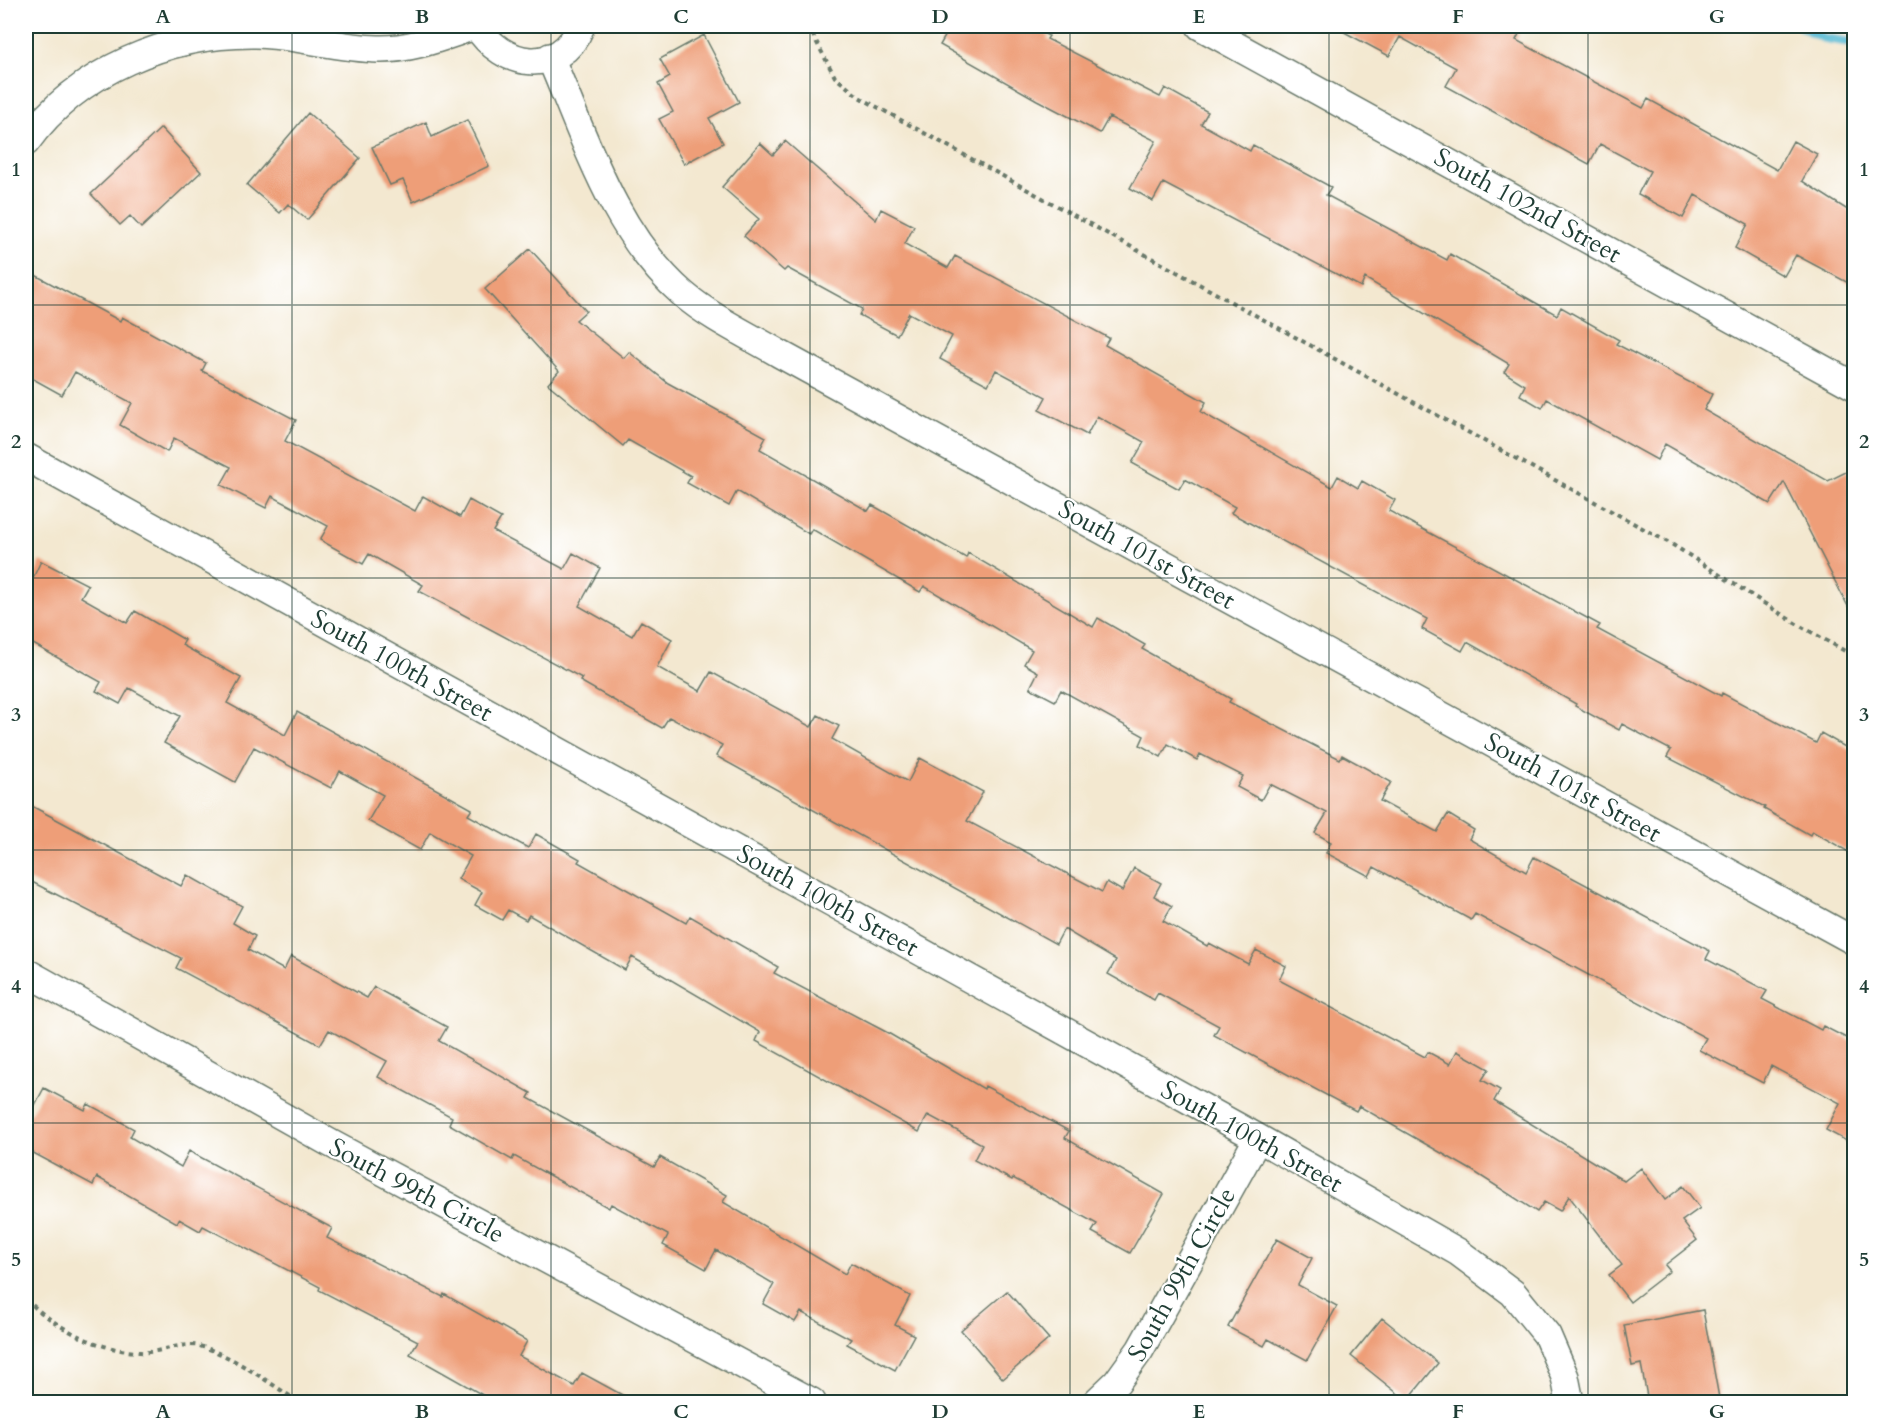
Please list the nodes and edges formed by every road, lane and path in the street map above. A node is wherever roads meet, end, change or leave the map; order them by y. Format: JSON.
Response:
{"nodes":[{"id":1,"x":476,"y":26,"type":"edge"},
{"id":2,"x":581,"y":26,"type":"edge"},
{"id":3,"x":808,"y":26,"type":"edge"},
{"id":4,"x":1200,"y":26,"type":"edge"},
{"id":5,"x":550,"y":57,"type":"junction"},
{"id":6,"x":26,"y":142,"type":"edge"},
{"id":7,"x":1854,"y":387,"type":"edge"},
{"id":8,"x":26,"y":457,"type":"edge"},
{"id":9,"x":1854,"y":657,"type":"edge"},
{"id":10,"x":1854,"y":941,"type":"edge"},
{"id":11,"x":26,"y":972,"type":"edge"},
{"id":12,"x":1258,"y":1138,"type":"junction"},
{"id":13,"x":26,"y":1299,"type":"edge"},
{"id":14,"x":299,"y":1402,"type":"edge"},
{"id":15,"x":812,"y":1402,"type":"edge"},
{"id":16,"x":1096,"y":1402,"type":"edge"},
{"id":17,"x":1570,"y":1402,"type":"edge"}],
"edges":[{"from":1,"to":5,"type":"street"},
{"from":1,"to":6,"type":"street"},
{"from":2,"to":5,"type":"street"},
{"from":3,"to":9,"type":"path"},
{"from":4,"to":7,"type":"street","name":"South 102nd Street"},
{"from":5,"to":10,"type":"street","name":"South 101st Street"},
{"from":8,"to":12,"type":"street","name":"South 100th Street"},
{"from":11,"to":15,"type":"street","name":"South 99th Circle"},
{"from":12,"to":16,"type":"street","name":"South 99th Circle"},
{"from":12,"to":17,"type":"street","name":"South 100th Street"},
{"from":13,"to":14,"type":"path"}]}
